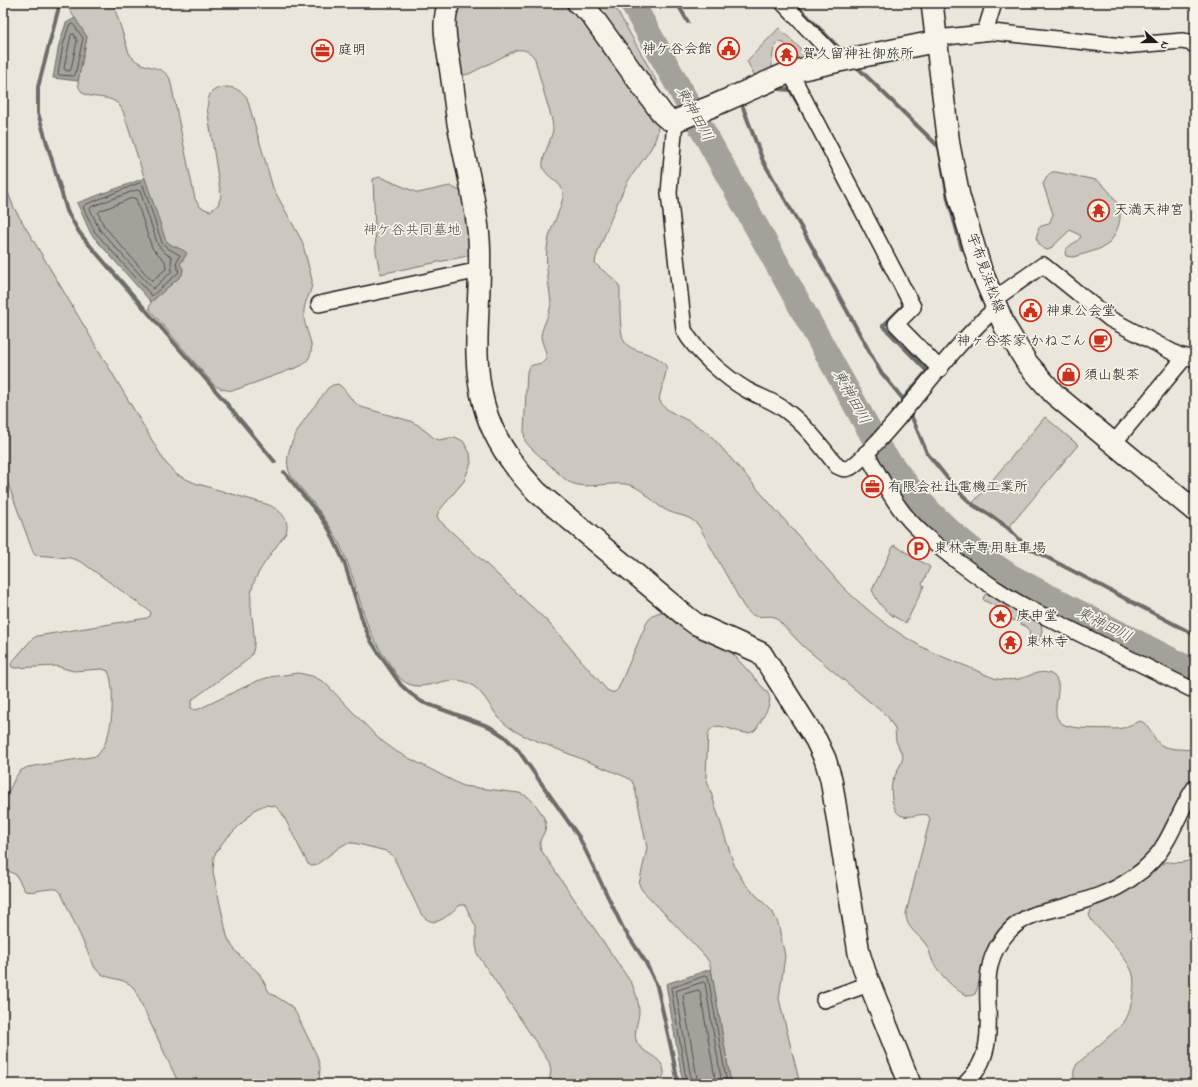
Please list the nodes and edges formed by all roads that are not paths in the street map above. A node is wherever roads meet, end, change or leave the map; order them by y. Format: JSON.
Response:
{"nodes":[{"id":1,"x":449,"y":3,"type":"edge"},
{"id":2,"x":578,"y":3,"type":"edge"},
{"id":3,"x":782,"y":3,"type":"edge"},
{"id":4,"x":932,"y":3,"type":"edge"},
{"id":5,"x":994,"y":3,"type":"edge"},
{"id":6,"x":985,"y":32,"type":"junction"},
{"id":7,"x":937,"y":40,"type":"junction"},
{"id":8,"x":1194,"y":42,"type":"edge"},
{"id":9,"x":839,"y":60,"type":"junction"},
{"id":10,"x":790,"y":72,"type":"junction"},
{"id":11,"x":678,"y":120,"type":"junction"},
{"id":12,"x":480,"y":270,"type":"junction"},
{"id":13,"x":319,"y":304,"type":"dead end"},
{"id":14,"x":995,"y":304,"type":"junction"},
{"id":15,"x":1190,"y":358,"type":"edge"},
{"id":16,"x":940,"y":369,"type":"junction"},
{"id":17,"x":1113,"y":444,"type":"junction"},
{"id":18,"x":868,"y":452,"type":"junction"},
{"id":19,"x":1195,"y":511,"type":"edge"},
{"id":20,"x":1195,"y":691,"type":"edge"},
{"id":21,"x":1195,"y":787,"type":"edge"},
{"id":22,"x":869,"y":984,"type":"junction"},
{"id":23,"x":824,"y":1000,"type":"dead end"},
{"id":24,"x":910,"y":1084,"type":"edge"},
{"id":25,"x":965,"y":1084,"type":"edge"}],
"edges":[{"from":1,"to":12,"type":"street"},
{"from":2,"to":11,"type":"street"},
{"from":3,"to":9,"type":"street"},
{"from":4,"to":7,"type":"street","name":"宇布見浜松線"},
{"from":5,"to":6,"type":"street"},
{"from":6,"to":7,"type":"street"},
{"from":6,"to":8,"type":"street"},
{"from":7,"to":9,"type":"street"},
{"from":7,"to":14,"type":"street","name":"宇布見浜松線"},
{"from":9,"to":10,"type":"street"},
{"from":10,"to":11,"type":"street"},
{"from":10,"to":16,"type":"street"},
{"from":11,"to":18,"type":"street"},
{"from":12,"to":13,"type":"street"},
{"from":12,"to":22,"type":"street"},
{"from":14,"to":15,"type":"street"},
{"from":14,"to":16,"type":"street"},
{"from":14,"to":17,"type":"street","name":"宇布見浜松線"},
{"from":15,"to":17,"type":"street"},
{"from":16,"to":18,"type":"street"},
{"from":17,"to":19,"type":"street","name":"宇布見浜松線"},
{"from":18,"to":20,"type":"street"},
{"from":21,"to":25,"type":"street"},
{"from":22,"to":23,"type":"street"},
{"from":22,"to":24,"type":"street"}]}
